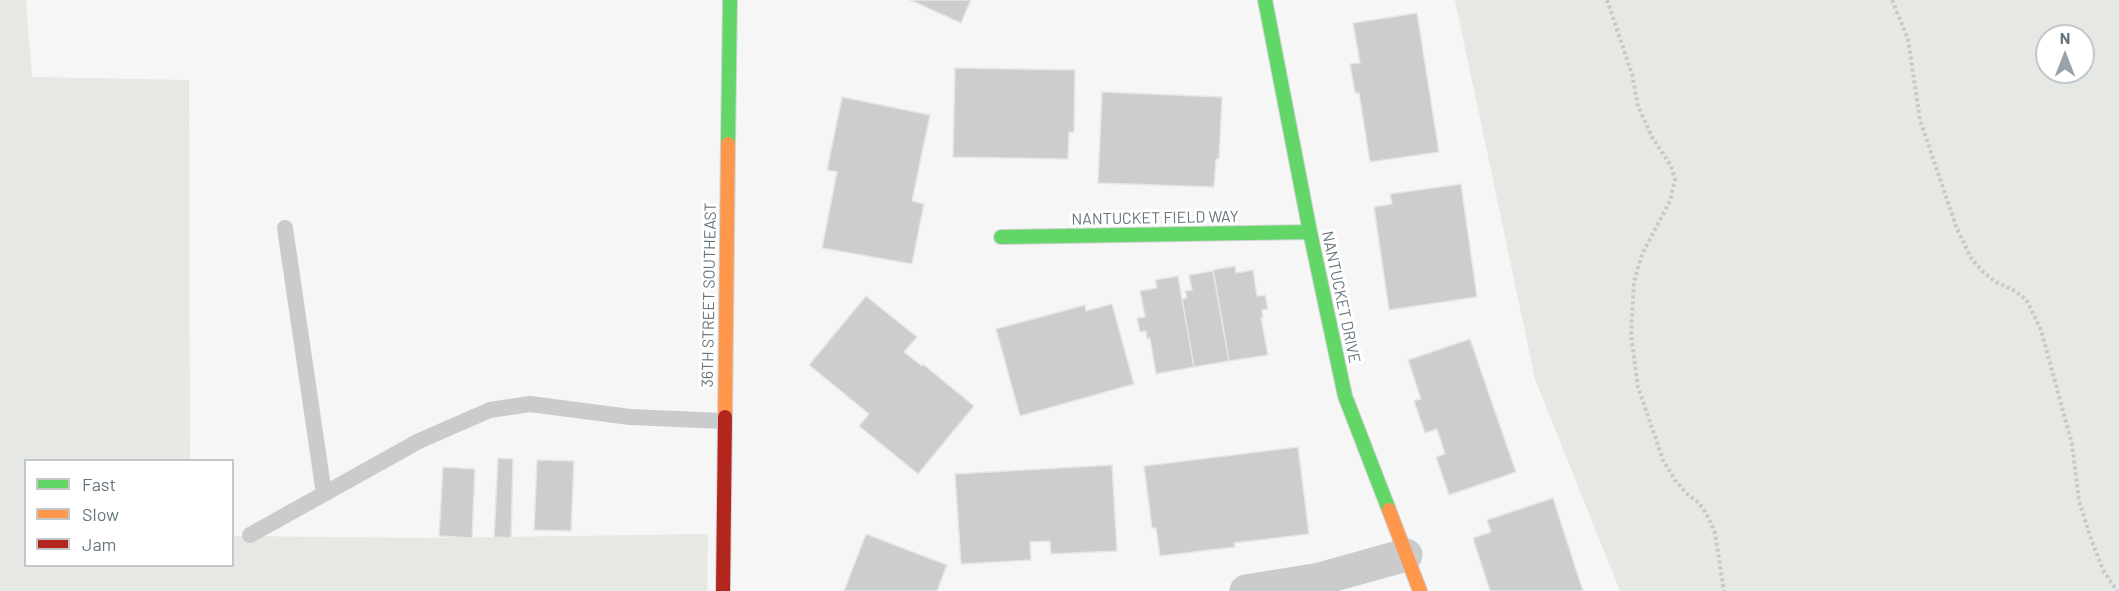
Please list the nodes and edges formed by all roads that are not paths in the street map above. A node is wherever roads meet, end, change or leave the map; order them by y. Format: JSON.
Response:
{"nodes":[{"id":1,"x":729,"y":0,"type":"edge"},
{"id":2,"x":1265,"y":0,"type":"edge"},
{"id":3,"x":285,"y":228,"type":"dead end"},
{"id":4,"x":1310,"y":232,"type":"junction"},
{"id":5,"x":1001,"y":237,"type":"dead end"},
{"id":6,"x":724,"y":421,"type":"junction"},
{"id":7,"x":324,"y":494,"type":"junction"},
{"id":8,"x":250,"y":536,"type":"dead end"},
{"id":9,"x":1406,"y":555,"type":"junction"},
{"id":10,"x":723,"y":591,"type":"edge"},
{"id":11,"x":1246,"y":591,"type":"edge"},
{"id":12,"x":1420,"y":591,"type":"edge"}],
"edges":[{"from":1,"to":6,"type":"street","name":"36TH STREET SOUTHEAST"},
{"from":2,"to":4,"type":"street","name":"NANTUCKET DRIVE"},
{"from":3,"to":7,"type":"lane"},
{"from":4,"to":5,"type":"street","name":"NANTUCKET FIELD WAY"},
{"from":4,"to":9,"type":"street","name":"NANTUCKET DRIVE"},
{"from":6,"to":7,"type":"lane"},
{"from":6,"to":10,"type":"street","name":"36TH STREET SOUTHEAST"},
{"from":7,"to":8,"type":"lane"},
{"from":9,"to":11,"type":"street"},
{"from":9,"to":12,"type":"street","name":"NANTUCKET DRIVE"}]}
